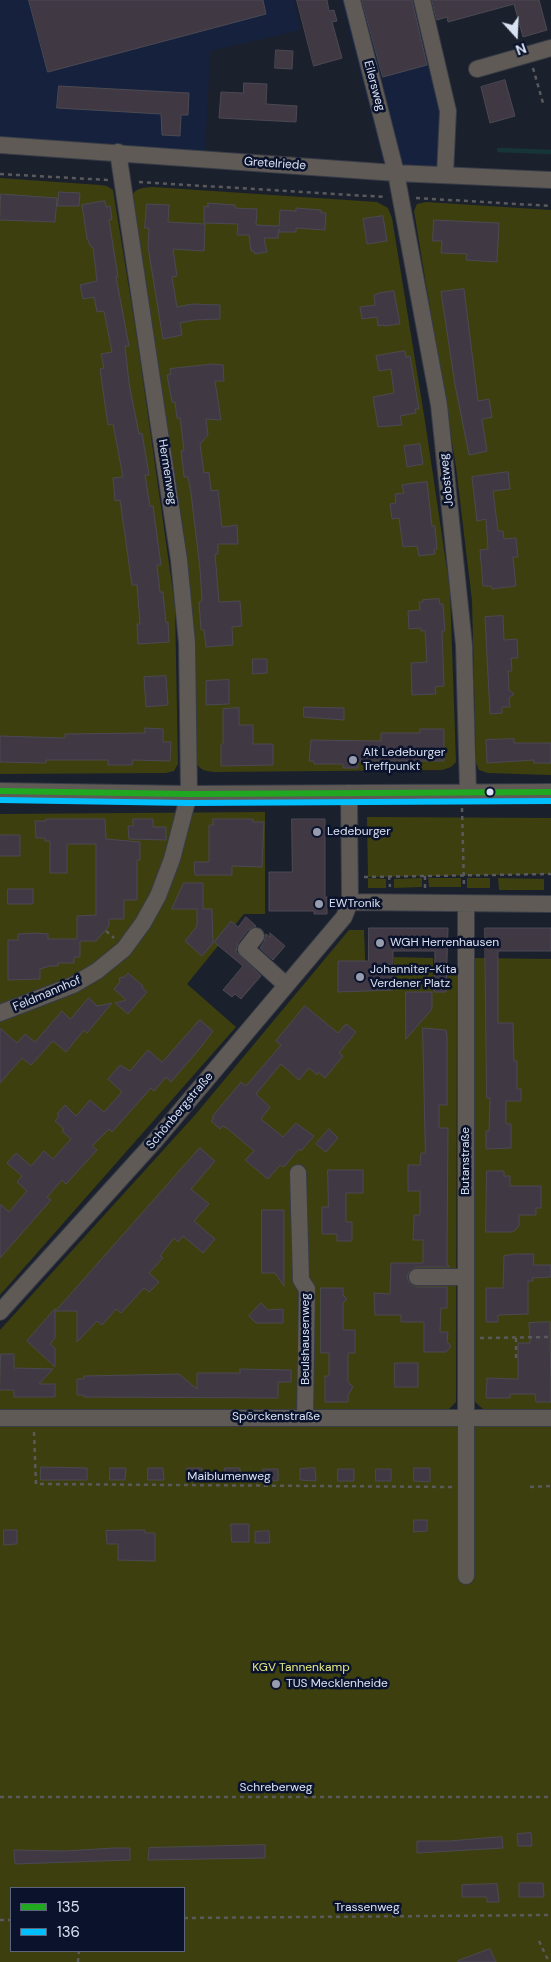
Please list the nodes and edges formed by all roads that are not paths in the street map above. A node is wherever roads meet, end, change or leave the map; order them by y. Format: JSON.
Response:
{"nodes":[{"id":1,"x":352,"y":0,"type":"edge"},
{"id":2,"x":422,"y":0,"type":"edge"},
{"id":3,"x":551,"y":48,"type":"edge"},
{"id":4,"x":477,"y":69,"type":"dead end"},
{"id":5,"x":0,"y":145,"type":"edge"},
{"id":6,"x":118,"y":152,"type":"junction"},
{"id":7,"x":396,"y":173,"type":"junction"},
{"id":8,"x":445,"y":175,"type":"junction"},
{"id":9,"x":551,"y":180,"type":"edge"},
{"id":10,"x":0,"y":790,"type":"edge"},
{"id":11,"x":465,"y":791,"type":"junction"},
{"id":12,"x":551,"y":792,"type":"edge"},
{"id":13,"x":350,"y":793,"type":"junction"},
{"id":14,"x":189,"y":794,"type":"junction"},
{"id":15,"x":350,"y":902,"type":"junction"},
{"id":16,"x":465,"y":904,"type":"junction"},
{"id":17,"x":551,"y":904,"type":"edge"},
{"id":18,"x":256,"y":936,"type":"dead end"},
{"id":19,"x":286,"y":985,"type":"junction"},
{"id":20,"x":0,"y":1013,"type":"edge"},
{"id":21,"x":298,"y":1173,"type":"dead end"},
{"id":22,"x":417,"y":1277,"type":"dead end"},
{"id":23,"x":466,"y":1277,"type":"junction"},
{"id":24,"x":0,"y":1312,"type":"edge"},
{"id":25,"x":305,"y":1417,"type":"junction"},
{"id":26,"x":0,"y":1418,"type":"edge"},
{"id":27,"x":466,"y":1418,"type":"junction"},
{"id":28,"x":551,"y":1418,"type":"edge"},
{"id":29,"x":466,"y":1576,"type":"dead end"}],
"edges":[{"from":1,"to":7,"type":"street","name":"Eilersweg"},
{"from":2,"to":8,"type":"street"},
{"from":3,"to":4,"type":"street"},
{"from":5,"to":6,"type":"street","name":"Gretelriede"},
{"from":6,"to":7,"type":"street","name":"Gretelriede"},
{"from":6,"to":14,"type":"street","name":"Hermenweg"},
{"from":7,"to":8,"type":"street","name":"Gretelriede"},
{"from":7,"to":11,"type":"street","name":"Jobstweg"},
{"from":8,"to":9,"type":"street","name":"Gretelriede"},
{"from":10,"to":14,"type":"street"},
{"from":11,"to":12,"type":"street"},
{"from":11,"to":13,"type":"street"},
{"from":13,"to":14,"type":"street"},
{"from":13,"to":15,"type":"street"},
{"from":14,"to":20,"type":"street","name":"Feldmannhof"},
{"from":15,"to":16,"type":"street"},
{"from":15,"to":19,"type":"street","name":"Schönbergstraße"},
{"from":16,"to":17,"type":"street"},
{"from":16,"to":23,"type":"street","name":"Butanstraße"},
{"from":18,"to":19,"type":"street"},
{"from":19,"to":24,"type":"street","name":"Schönbergstraße"},
{"from":21,"to":25,"type":"street","name":"Beulshausenweg"},
{"from":22,"to":23,"type":"street"},
{"from":23,"to":27,"type":"street","name":"Butanstraße"},
{"from":25,"to":26,"type":"street","name":"Spörckenstraße"},
{"from":25,"to":27,"type":"street","name":"Spörckenstraße"},
{"from":27,"to":28,"type":"street","name":"Spörckenstraße"},
{"from":27,"to":29,"type":"street","name":"Butanstraße"}]}
